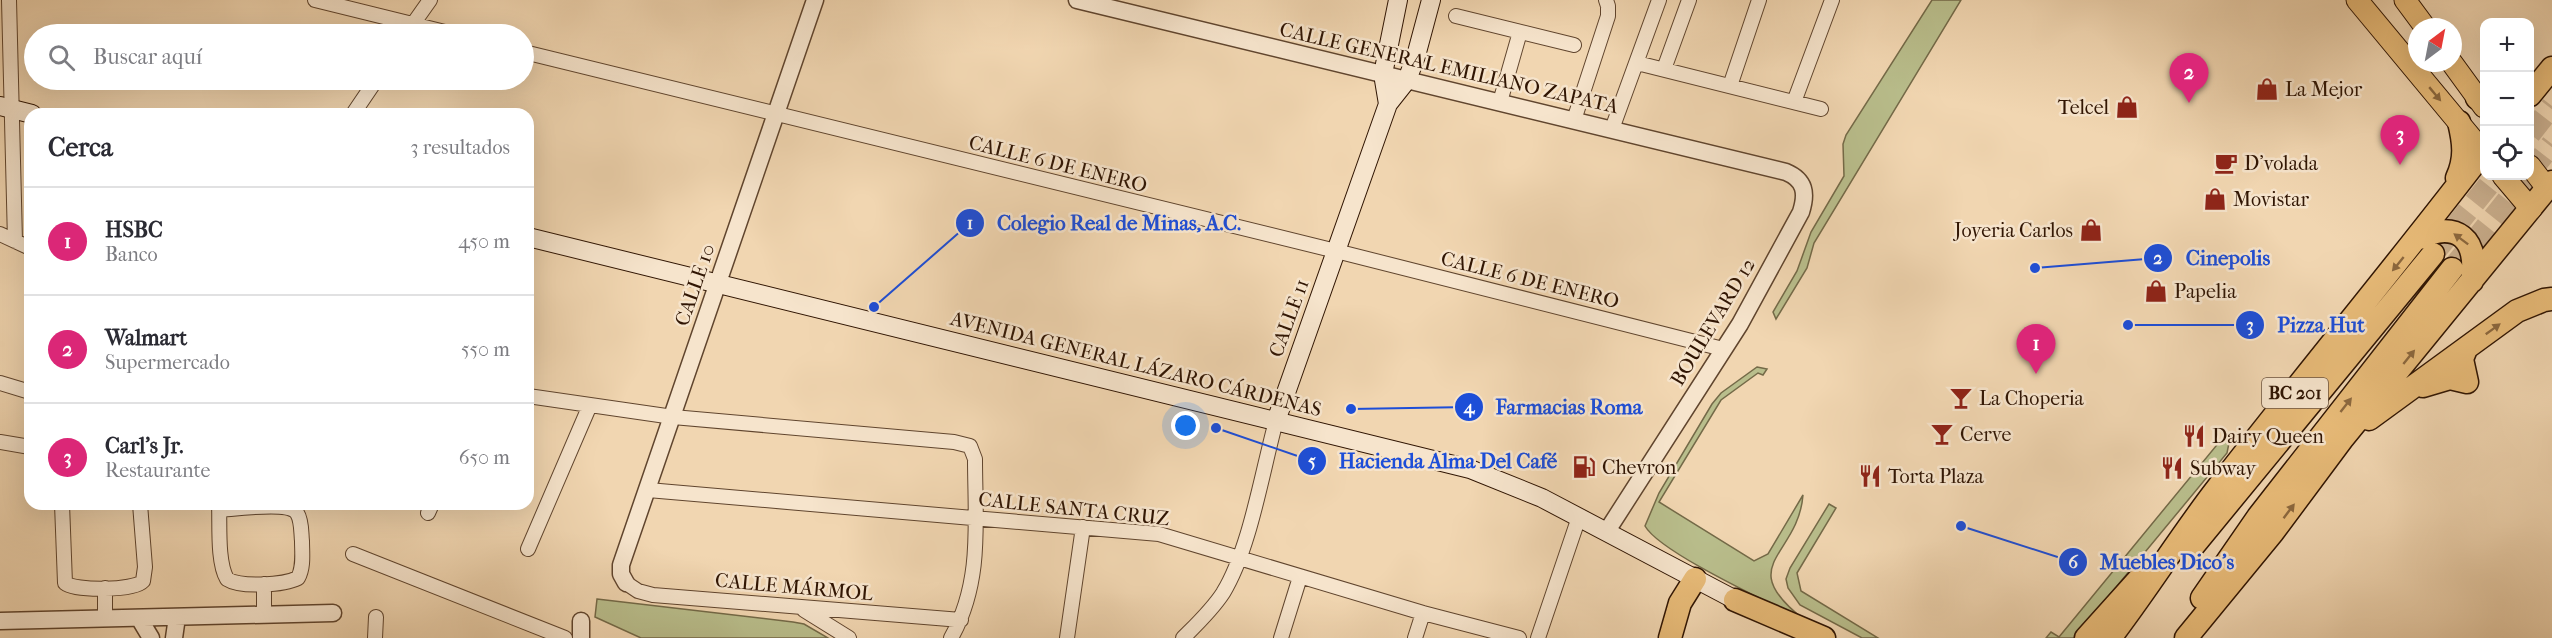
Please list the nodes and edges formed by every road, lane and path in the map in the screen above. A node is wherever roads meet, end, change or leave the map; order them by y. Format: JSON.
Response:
{"nodes":[{"id":1,"x":9,"y":0,"type":"edge"},
{"id":2,"x":315,"y":0,"type":"edge"},
{"id":3,"x":429,"y":0,"type":"edge"},
{"id":4,"x":815,"y":0,"type":"edge"},
{"id":5,"x":1077,"y":0,"type":"edge"},
{"id":6,"x":1398,"y":0,"type":"edge"},
{"id":7,"x":1431,"y":0,"type":"edge"},
{"id":8,"x":1606,"y":0,"type":"edge"},
{"id":9,"x":1659,"y":0,"type":"edge"},
{"id":10,"x":1689,"y":0,"type":"edge"},
{"id":11,"x":1759,"y":0,"type":"edge"},
{"id":12,"x":1832,"y":0,"type":"edge"},
{"id":13,"x":2357,"y":0,"type":"edge"},
{"id":14,"x":2405,"y":0,"type":"edge"},
{"id":15,"x":1456,"y":16,"type":"dead end"},
{"id":16,"x":2418,"y":18,"type":"edge"},
{"id":17,"x":394,"y":24,"type":"edge"},
{"id":18,"x":413,"y":24,"type":"edge"},
{"id":19,"x":1520,"y":32,"type":"junction"},
{"id":20,"x":1574,"y":45,"type":"dead end"},
{"id":21,"x":534,"y":55,"type":"edge"},
{"id":22,"x":1636,"y":63,"type":"junction"},
{"id":23,"x":1665,"y":69,"type":"junction"},
{"id":24,"x":2459,"y":72,"type":"edge"},
{"id":25,"x":1383,"y":74,"type":"junction"},
{"id":26,"x":1407,"y":80,"type":"junction"},
{"id":27,"x":1730,"y":86,"type":"junction"},
{"id":28,"x":369,"y":90,"type":"edge"},
{"id":29,"x":2480,"y":98,"type":"edge"},
{"id":30,"x":1500,"y":102,"type":"junction"},
{"id":31,"x":1794,"y":102,"type":"junction"},
{"id":32,"x":1388,"y":104,"type":"junction"},
{"id":33,"x":6,"y":108,"type":"edge"},
{"id":34,"x":357,"y":108,"type":"edge"},
{"id":35,"x":1821,"y":109,"type":"dead end"},
{"id":36,"x":24,"y":112,"type":"edge"},
{"id":37,"x":775,"y":116,"type":"junction"},
{"id":38,"x":1574,"y":120,"type":"junction"},
{"id":39,"x":2459,"y":122,"type":"junction"},
{"id":40,"x":1612,"y":129,"type":"junction"},
{"id":41,"x":2480,"y":147,"type":"edge"},
{"id":42,"x":2480,"y":157,"type":"edge"},
{"id":43,"x":2534,"y":171,"type":"edge"},
{"id":44,"x":2506,"y":180,"type":"edge"},
{"id":45,"x":2549,"y":185,"type":"edge"},
{"id":46,"x":1805,"y":189,"type":"joint"},
{"id":47,"x":2447,"y":200,"type":"junction"},
{"id":48,"x":2531,"y":209,"type":"junction"},
{"id":49,"x":0,"y":234,"type":"edge"},
{"id":50,"x":534,"y":239,"type":"edge"},
{"id":51,"x":15,"y":241,"type":"junction"},
{"id":52,"x":24,"y":245,"type":"edge"},
{"id":53,"x":2425,"y":247,"type":"junction"},
{"id":54,"x":1336,"y":251,"type":"junction"},
{"id":55,"x":2452,"y":269,"type":"tunnel mouth"},
{"id":56,"x":2472,"y":281,"type":"junction"},
{"id":57,"x":717,"y":285,"type":"junction"},
{"id":58,"x":2552,"y":299,"type":"edge"},
{"id":59,"x":1723,"y":349,"type":"junction"},
{"id":60,"x":0,"y":383,"type":"edge"},
{"id":61,"x":24,"y":390,"type":"edge"},
{"id":62,"x":534,"y":397,"type":"edge"},
{"id":63,"x":590,"y":405,"type":"junction"},
{"id":64,"x":673,"y":417,"type":"junction"},
{"id":65,"x":1276,"y":421,"type":"junction"},
{"id":66,"x":2343,"y":438,"type":"junction"},
{"id":67,"x":0,"y":442,"type":"edge"},
{"id":68,"x":24,"y":446,"type":"edge"},
{"id":69,"x":648,"y":490,"type":"junction"},
{"id":70,"x":2215,"y":492,"type":"junction"},
{"id":71,"x":62,"y":510,"type":"edge"},
{"id":72,"x":140,"y":510,"type":"edge"},
{"id":73,"x":219,"y":510,"type":"edge"},
{"id":74,"x":294,"y":510,"type":"edge"},
{"id":75,"x":1579,"y":517,"type":"junction"},
{"id":76,"x":975,"y":518,"type":"junction"},
{"id":77,"x":1083,"y":527,"type":"junction"},
{"id":78,"x":1607,"y":531,"type":"junction"},
{"id":79,"x":2273,"y":532,"type":"junction"},
{"id":80,"x":528,"y":549,"type":"dead end"},
{"id":81,"x":353,"y":554,"type":"dead end"},
{"id":82,"x":1240,"y":557,"type":"junction"},
{"id":83,"x":1300,"y":577,"type":"junction"},
{"id":84,"x":1695,"y":579,"type":"junction"},
{"id":85,"x":626,"y":583,"type":"joint"},
{"id":86,"x":264,"y":584,"type":"junction"},
{"id":87,"x":105,"y":588,"type":"junction"},
{"id":88,"x":1735,"y":600,"type":"junction"},
{"id":89,"x":802,"y":609,"type":"junction"},
{"id":90,"x":333,"y":613,"type":"dead end"},
{"id":91,"x":1423,"y":613,"type":"junction"},
{"id":92,"x":264,"y":615,"type":"junction"},
{"id":93,"x":177,"y":617,"type":"junction"},
{"id":94,"x":376,"y":617,"type":"dead end"},
{"id":95,"x":139,"y":618,"type":"junction"},
{"id":96,"x":105,"y":619,"type":"junction"},
{"id":97,"x":961,"y":620,"type":"junction"},
{"id":98,"x":0,"y":621,"type":"edge"},
{"id":99,"x":380,"y":636,"type":"edge"},
{"id":100,"x":151,"y":638,"type":"edge"},
{"id":101,"x":174,"y":638,"type":"edge"},
{"id":102,"x":565,"y":638,"type":"edge"},
{"id":103,"x":849,"y":638,"type":"edge"},
{"id":104,"x":951,"y":638,"type":"edge"},
{"id":105,"x":1067,"y":638,"type":"edge"},
{"id":106,"x":1183,"y":638,"type":"edge"},
{"id":107,"x":1281,"y":638,"type":"edge"},
{"id":108,"x":1414,"y":638,"type":"edge"},
{"id":109,"x":1519,"y":638,"type":"edge"},
{"id":110,"x":1538,"y":638,"type":"edge"},
{"id":111,"x":1670,"y":638,"type":"edge"},
{"id":112,"x":1808,"y":638,"type":"edge"},
{"id":113,"x":1824,"y":638,"type":"edge"},
{"id":114,"x":2086,"y":638,"type":"edge"},
{"id":115,"x":2110,"y":638,"type":"edge"},
{"id":116,"x":2115,"y":638,"type":"edge"},
{"id":117,"x":2174,"y":638,"type":"edge"},
{"id":118,"x":2186,"y":638,"type":"edge"},
{"id":119,"x":2200,"y":638,"type":"edge"}],
"edges":[{"from":1,"to":33,"type":"street"},
{"from":2,"to":17,"type":"street"},
{"from":3,"to":18,"type":"street"},
{"from":4,"to":37,"type":"street","name":"CALLE 10"},
{"from":5,"to":25,"type":"street","name":"CALLE GENERAL EMILIANO ZAPATA"},
{"from":6,"to":25,"type":"main road"},
{"from":7,"to":26,"type":"main road","name":"CALLE 11"},
{"from":8,"to":38,"type":"street"},
{"from":9,"to":22,"type":"street"},
{"from":10,"to":23,"type":"street"},
{"from":11,"to":27,"type":"street"},
{"from":12,"to":31,"type":"street"},
{"from":13,"to":39,"type":"main road","one_way":true},
{"from":14,"to":16,"type":"main road"},
{"from":15,"to":19,"type":"street"},
{"from":19,"to":20,"type":"street"},
{"from":19,"to":30,"type":"street"},
{"from":21,"to":37,"type":"street","name":"CALLE 6 DE ENERO"},
{"from":22,"to":23,"type":"street"},
{"from":22,"to":40,"type":"street"},
{"from":23,"to":27,"type":"street"},
{"from":24,"to":29,"type":"main road"},
{"from":25,"to":26,"type":"street","name":"CALLE GENERAL EMILIANO ZAPATA"},
{"from":25,"to":32,"type":"main road","name":"CALLE 11"},
{"from":26,"to":30,"type":"street","name":"CALLE GENERAL EMILIANO ZAPATA"},
{"from":26,"to":32,"type":"main road","name":"CALLE 11"},
{"from":27,"to":31,"type":"street"},
{"from":28,"to":34,"type":"street"},
{"from":30,"to":38,"type":"street","name":"CALLE GENERAL EMILIANO ZAPATA"},
{"from":31,"to":35,"type":"street"},
{"from":32,"to":54,"type":"main road","name":"CALLE 11"},
{"from":33,"to":36,"type":"main road"},
{"from":33,"to":51,"type":"street"},
{"from":37,"to":54,"type":"street","name":"CALLE 6 DE ENERO"},
{"from":37,"to":57,"type":"street","name":"CALLE 10"},
{"from":38,"to":40,"type":"street","name":"CALLE GENERAL EMILIANO ZAPATA"},
{"from":39,"to":41,"type":"main road"},
{"from":39,"to":47,"type":"highway"},
{"from":40,"to":46,"type":"street","name":"CALLE GENERAL EMILIANO ZAPATA"},
{"from":42,"to":47,"type":"highway","number":"BC 201"},
{"from":43,"to":45,"type":"main road"},
{"from":44,"to":48,"type":"main road"},
{"from":45,"to":48,"type":"highway"},
{"from":46,"to":59,"type":"street","name":"BOULEVARD 12"},
{"from":47,"to":53,"type":"highway","number":"BC 201"},
{"from":48,"to":56,"type":"highway"},
{"from":49,"to":51,"type":"street"},
{"from":50,"to":57,"type":"main road","name":"AVENIDA GENERAL LÁZARO CÁRDENAS"},
{"from":51,"to":52,"type":"street"},
{"from":56,"to":53,"type":"highway","one_way":true},
{"from":53,"to":70,"type":"highway","number":"BC 201","one_way":true},
{"from":53,"to":116,"type":"highway"},
{"from":54,"to":59,"type":"street","name":"CALLE 6 DE ENERO"},
{"from":54,"to":65,"type":"main road","name":"CALLE 11"},
{"from":117,"to":55,"type":"highway","one_way":true},
{"from":66,"to":56,"type":"highway","one_way":true},
{"from":57,"to":64,"type":"street","name":"CALLE 10"},
{"from":57,"to":65,"type":"main road","name":"AVENIDA GENERAL LÁZARO CÁRDENAS"},
{"from":66,"to":58,"type":"highway","one_way":true},
{"from":59,"to":78,"type":"street","name":"BOULEVARD 12"},
{"from":60,"to":61,"type":"street"},
{"from":62,"to":63,"type":"street"},
{"from":63,"to":64,"type":"street"},
{"from":63,"to":80,"type":"street"},
{"from":64,"to":69,"type":"street","name":"CALLE 10"},
{"from":64,"to":76,"type":"street"},
{"from":65,"to":75,"type":"main road","name":"AVENIDA GENERAL LÁZARO CÁRDENAS"},
{"from":65,"to":82,"type":"street","name":"CALLE 11"},
{"from":79,"to":66,"type":"highway","one_way":true},
{"from":67,"to":68,"type":"street"},
{"from":69,"to":76,"type":"street","name":"CALLE SANTA CRUZ"},
{"from":69,"to":85,"type":"street","name":"CALLE 10"},
{"from":70,"to":114,"type":"highway"},
{"from":70,"to":115,"type":"highway","number":"BC 201"},
{"from":71,"to":87,"type":"street"},
{"from":72,"to":87,"type":"street"},
{"from":73,"to":86,"type":"street"},
{"from":74,"to":86,"type":"street"},
{"from":75,"to":78,"type":"main road","name":"AVENIDA GENERAL LÁZARO CÁRDENAS"},
{"from":75,"to":110,"type":"street"},
{"from":76,"to":77,"type":"street","name":"CALLE SANTA CRUZ"},
{"from":76,"to":97,"type":"street"},
{"from":77,"to":82,"type":"street","name":"CALLE SANTA CRUZ"},
{"from":77,"to":105,"type":"street"},
{"from":78,"to":84,"type":"main road","name":"AVENIDA GENERAL LÁZARO CÁRDENAS"},
{"from":79,"to":118,"type":"highway"},
{"from":79,"to":119,"type":"highway"},
{"from":81,"to":102,"type":"street"},
{"from":82,"to":83,"type":"street","name":"CALLE SANTA CRUZ"},
{"from":82,"to":106,"type":"street","name":"CALLE 11"},
{"from":83,"to":91,"type":"street","name":"CALLE SANTA CRUZ"},
{"from":83,"to":107,"type":"street"},
{"from":84,"to":88,"type":"main road","name":"AVENIDA GENERAL LÁZARO CÁRDENAS"},
{"from":84,"to":111,"type":"highway"},
{"from":85,"to":89,"type":"street","name":"CALLE MÁRMOL"},
{"from":86,"to":92,"type":"street"},
{"from":87,"to":96,"type":"street"},
{"from":88,"to":112,"type":"main road","name":"AVENIDA GENERAL LÁZARO CÁRDENAS"},
{"from":88,"to":113,"type":"highway"},
{"from":89,"to":97,"type":"street","name":"CALLE MÁRMOL"},
{"from":89,"to":103,"type":"street"},
{"from":90,"to":92,"type":"street"},
{"from":91,"to":108,"type":"street"},
{"from":91,"to":109,"type":"street","name":"CALLE SANTA CRUZ"},
{"from":92,"to":93,"type":"street"},
{"from":93,"to":95,"type":"street"},
{"from":93,"to":101,"type":"street"},
{"from":94,"to":99,"type":"street"},
{"from":95,"to":96,"type":"street"},
{"from":95,"to":100,"type":"street"},
{"from":96,"to":98,"type":"street"},
{"from":97,"to":104,"type":"street"}]}
